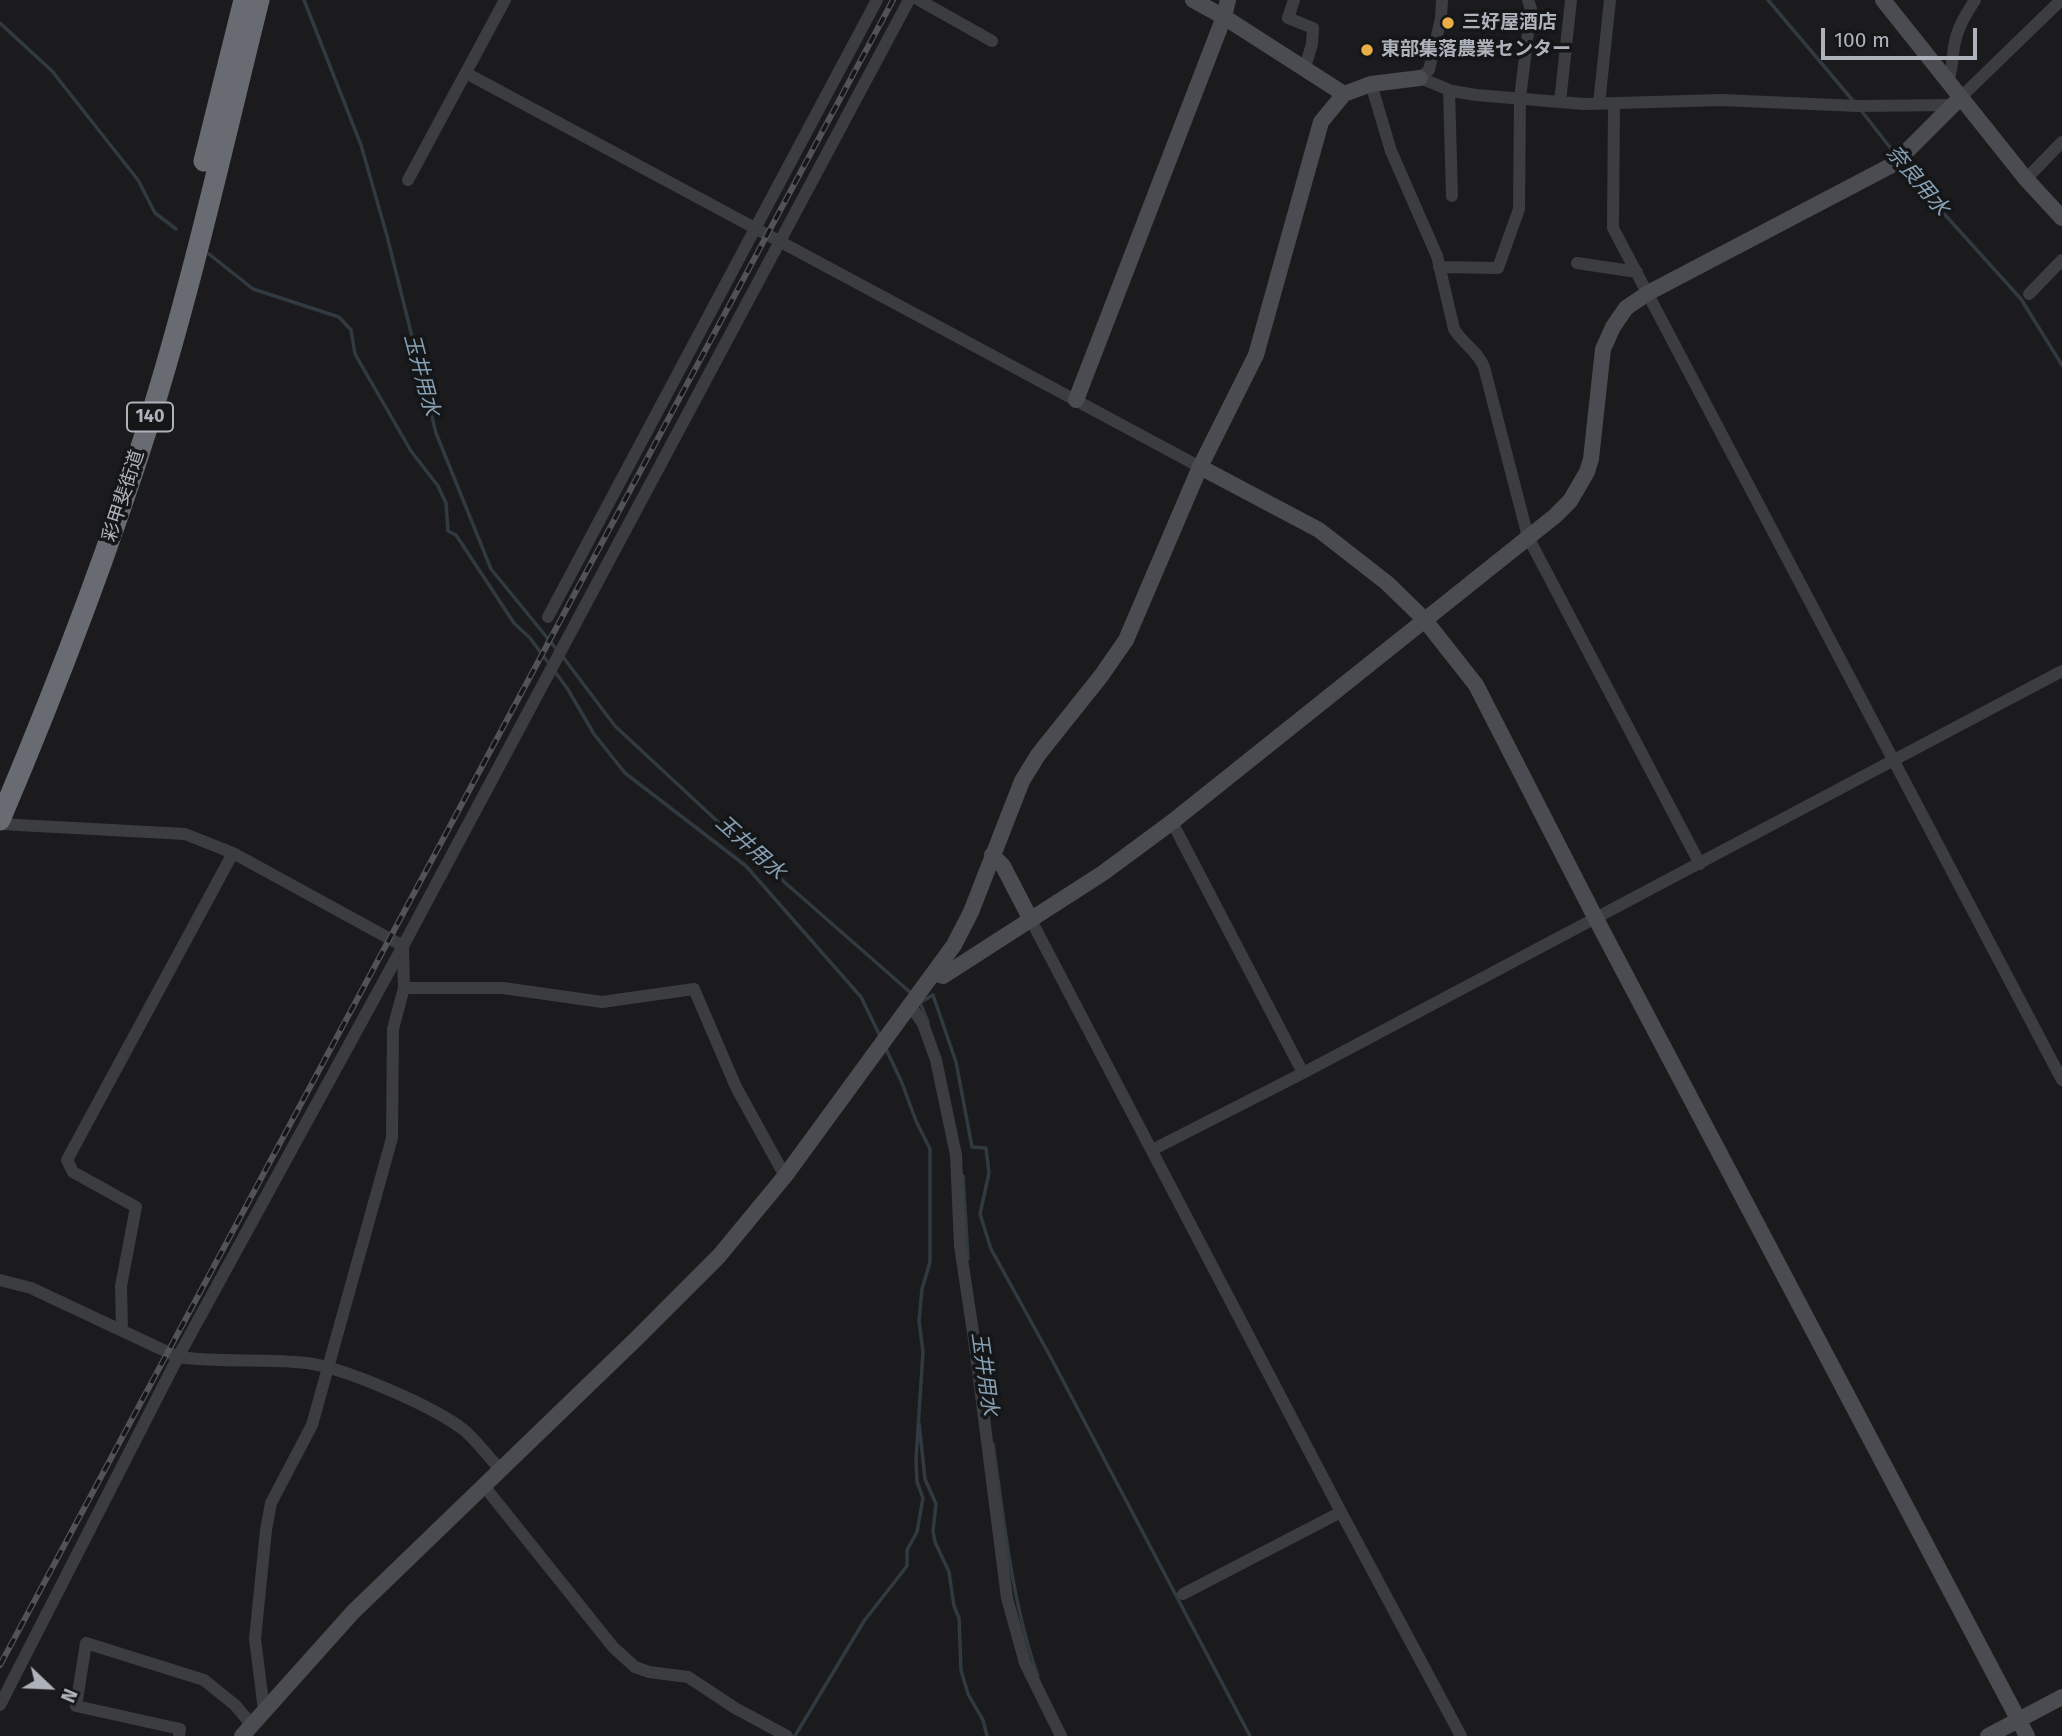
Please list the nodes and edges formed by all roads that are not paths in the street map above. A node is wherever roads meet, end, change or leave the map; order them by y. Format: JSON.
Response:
{"nodes":[{"id":1,"x":244,"y":0,"type":"edge"},
{"id":2,"x":259,"y":0,"type":"edge"},
{"id":3,"x":505,"y":0,"type":"edge"},
{"id":4,"x":877,"y":0,"type":"edge"},
{"id":5,"x":909,"y":0,"type":"edge"},
{"id":6,"x":919,"y":0,"type":"edge"},
{"id":7,"x":1193,"y":0,"type":"edge"},
{"id":8,"x":1228,"y":0,"type":"edge"},
{"id":9,"x":1294,"y":0,"type":"edge"},
{"id":10,"x":1442,"y":0,"type":"edge"},
{"id":11,"x":1528,"y":0,"type":"edge"},
{"id":12,"x":1571,"y":0,"type":"edge"},
{"id":13,"x":1610,"y":0,"type":"edge"},
{"id":14,"x":1883,"y":0,"type":"edge"},
{"id":15,"x":1975,"y":0,"type":"edge"},
{"id":16,"x":2061,"y":0,"type":"edge"},
{"id":17,"x":1224,"y":17,"type":"junction"},
{"id":18,"x":992,"y":41,"type":"dead end"},
{"id":19,"x":1305,"y":67,"type":"junction"},
{"id":20,"x":466,"y":72,"type":"junction"},
{"id":21,"x":1420,"y":78,"type":"junction"},
{"id":22,"x":1948,"y":81,"type":"junction"},
{"id":23,"x":1371,"y":84,"type":"junction"},
{"id":24,"x":1449,"y":90,"type":"junction"},
{"id":25,"x":1344,"y":94,"type":"junction"},
{"id":26,"x":1520,"y":98,"type":"junction"},
{"id":27,"x":1957,"y":101,"type":"junction"},
{"id":28,"x":1560,"y":102,"type":"junction"},
{"id":29,"x":1598,"y":104,"type":"junction"},
{"id":30,"x":1614,"y":104,"type":"junction"},
{"id":31,"x":2062,"y":142,"type":"edge"},
{"id":32,"x":2026,"y":179,"type":"junction"},
{"id":33,"x":408,"y":180,"type":"dead end"},
{"id":34,"x":1452,"y":196,"type":"dead end"},
{"id":35,"x":2062,"y":218,"type":"edge"},
{"id":36,"x":754,"y":227,"type":"junction"},
{"id":37,"x":780,"y":241,"type":"junction"},
{"id":38,"x":2062,"y":260,"type":"edge"},
{"id":39,"x":1577,"y":263,"type":"dead end"},
{"id":40,"x":1439,"y":267,"type":"junction"},
{"id":41,"x":1637,"y":272,"type":"junction"},
{"id":42,"x":1648,"y":293,"type":"junction"},
{"id":43,"x":2029,"y":294,"type":"dead end"},
{"id":44,"x":1076,"y":400,"type":"junction"},
{"id":45,"x":144,"y":415,"type":"junction"},
{"id":46,"x":1200,"y":467,"type":"junction"},
{"id":47,"x":1528,"y":537,"type":"junction"},
{"id":48,"x":91,"y":576,"type":"junction"},
{"id":49,"x":548,"y":617,"type":"dead end"},
{"id":50,"x":1424,"y":619,"type":"junction"},
{"id":51,"x":2062,"y":671,"type":"edge"},
{"id":52,"x":1894,"y":760,"type":"junction"},
{"id":53,"x":0,"y":784,"type":"edge"},
{"id":54,"x":0,"y":822,"type":"edge"},
{"id":55,"x":1172,"y":822,"type":"junction"},
{"id":56,"x":233,"y":853,"type":"junction"},
{"id":57,"x":992,"y":855,"type":"junction"},
{"id":58,"x":1700,"y":864,"type":"junction"},
{"id":59,"x":1595,"y":917,"type":"junction"},
{"id":60,"x":1031,"y":920,"type":"junction"},
{"id":61,"x":403,"y":946,"type":"junction"},
{"id":62,"x":934,"y":973,"type":"junction"},
{"id":63,"x":404,"y":988,"type":"junction"},
{"id":64,"x":915,"y":1000,"type":"junction"},
{"id":65,"x":1303,"y":1073,"type":"junction"},
{"id":66,"x":2062,"y":1080,"type":"edge"},
{"id":67,"x":1152,"y":1150,"type":"junction"},
{"id":68,"x":785,"y":1176,"type":"junction"},
{"id":69,"x":0,"y":1280,"type":"edge"},
{"id":70,"x":122,"y":1331,"type":"junction"},
{"id":71,"x":178,"y":1357,"type":"junction"},
{"id":72,"x":329,"y":1367,"type":"junction"},
{"id":73,"x":500,"y":1469,"type":"junction"},
{"id":74,"x":484,"y":1486,"type":"junction"},
{"id":75,"x":1341,"y":1512,"type":"junction"},
{"id":76,"x":1183,"y":1594,"type":"dead end"},
{"id":77,"x":2062,"y":1697,"type":"edge"},
{"id":78,"x":0,"y":1705,"type":"edge"},
{"id":79,"x":264,"y":1710,"type":"junction"},
{"id":80,"x":2018,"y":1720,"type":"junction"},
{"id":81,"x":247,"y":1730,"type":"edge"},
{"id":82,"x":179,"y":1736,"type":"edge"},
{"id":83,"x":787,"y":1736,"type":"edge"},
{"id":84,"x":1060,"y":1736,"type":"edge"},
{"id":85,"x":1461,"y":1736,"type":"edge"},
{"id":86,"x":1988,"y":1736,"type":"edge"},
{"id":87,"x":2027,"y":1736,"type":"edge"}],
"edges":[{"from":1,"to":45,"type":"highway","name":"彩甲斐街道","number":"140"},
{"from":2,"to":45,"type":"highway","name":"彩甲斐街道","number":"140"},
{"from":3,"to":20,"type":"street"},
{"from":4,"to":36,"type":"street"},
{"from":5,"to":37,"type":"street"},
{"from":6,"to":18,"type":"street"},
{"from":7,"to":17,"type":"street"},
{"from":8,"to":17,"type":"street"},
{"from":9,"to":19,"type":"street"},
{"from":10,"to":21,"type":"street"},
{"from":11,"to":26,"type":"street"},
{"from":12,"to":28,"type":"street"},
{"from":13,"to":29,"type":"street"},
{"from":14,"to":22,"type":"street"},
{"from":15,"to":22,"type":"street"},
{"from":16,"to":27,"type":"street"},
{"from":17,"to":19,"type":"street"},
{"from":17,"to":44,"type":"street"},
{"from":19,"to":25,"type":"street"},
{"from":20,"to":33,"type":"street"},
{"from":20,"to":36,"type":"street"},
{"from":21,"to":23,"type":"street"},
{"from":21,"to":24,"type":"street"},
{"from":22,"to":27,"type":"street"},
{"from":23,"to":25,"type":"street"},
{"from":23,"to":40,"type":"street"},
{"from":24,"to":26,"type":"street"},
{"from":24,"to":34,"type":"street"},
{"from":25,"to":46,"type":"street"},
{"from":26,"to":28,"type":"street"},
{"from":26,"to":40,"type":"street"},
{"from":27,"to":30,"type":"street"},
{"from":27,"to":32,"type":"street"},
{"from":27,"to":42,"type":"street"},
{"from":28,"to":29,"type":"street"},
{"from":29,"to":30,"type":"street"},
{"from":30,"to":41,"type":"street"},
{"from":31,"to":32,"type":"street"},
{"from":32,"to":35,"type":"street"},
{"from":36,"to":37,"type":"street"},
{"from":36,"to":49,"type":"street"},
{"from":37,"to":44,"type":"street"},
{"from":37,"to":61,"type":"street"},
{"from":38,"to":43,"type":"street"},
{"from":39,"to":41,"type":"street"},
{"from":40,"to":47,"type":"street"},
{"from":41,"to":42,"type":"street"},
{"from":42,"to":47,"type":"street"},
{"from":42,"to":52,"type":"street"},
{"from":44,"to":46,"type":"street"},
{"from":45,"to":48,"type":"highway","name":"彩甲斐街道","number":"140"},
{"from":46,"to":50,"type":"street"},
{"from":46,"to":57,"type":"street"},
{"from":47,"to":50,"type":"street"},
{"from":47,"to":58,"type":"street"},
{"from":48,"to":53,"type":"highway","name":"彩甲斐街道","number":"140"},
{"from":48,"to":54,"type":"highway","name":"彩甲斐街道","number":"140"},
{"from":50,"to":55,"type":"street"},
{"from":50,"to":59,"type":"street"},
{"from":51,"to":52,"type":"street"},
{"from":52,"to":58,"type":"street"},
{"from":52,"to":66,"type":"street"},
{"from":54,"to":56,"type":"street"},
{"from":55,"to":60,"type":"street"},
{"from":55,"to":65,"type":"street"},
{"from":56,"to":61,"type":"street"},
{"from":56,"to":70,"type":"street"},
{"from":57,"to":60,"type":"street"},
{"from":57,"to":62,"type":"street"},
{"from":58,"to":59,"type":"street"},
{"from":59,"to":65,"type":"street"},
{"from":59,"to":80,"type":"street"},
{"from":60,"to":62,"type":"street"},
{"from":60,"to":67,"type":"street"},
{"from":61,"to":63,"type":"street"},
{"from":61,"to":71,"type":"street"},
{"from":62,"to":64,"type":"street"},
{"from":63,"to":68,"type":"street"},
{"from":63,"to":72,"type":"street"},
{"from":64,"to":68,"type":"street"},
{"from":64,"to":84,"type":"street"},
{"from":65,"to":67,"type":"street"},
{"from":67,"to":75,"type":"street"},
{"from":68,"to":73,"type":"street"},
{"from":69,"to":70,"type":"street"},
{"from":70,"to":71,"type":"street"},
{"from":71,"to":72,"type":"street"},
{"from":71,"to":78,"type":"street"},
{"from":72,"to":73,"type":"street"},
{"from":72,"to":79,"type":"street"},
{"from":73,"to":74,"type":"street"},
{"from":74,"to":79,"type":"street"},
{"from":74,"to":83,"type":"street"},
{"from":75,"to":76,"type":"street"},
{"from":75,"to":85,"type":"street"},
{"from":77,"to":80,"type":"street"},
{"from":79,"to":81,"type":"street"},
{"from":80,"to":86,"type":"street"},
{"from":80,"to":87,"type":"street"},
{"from":81,"to":82,"type":"street"}]}
